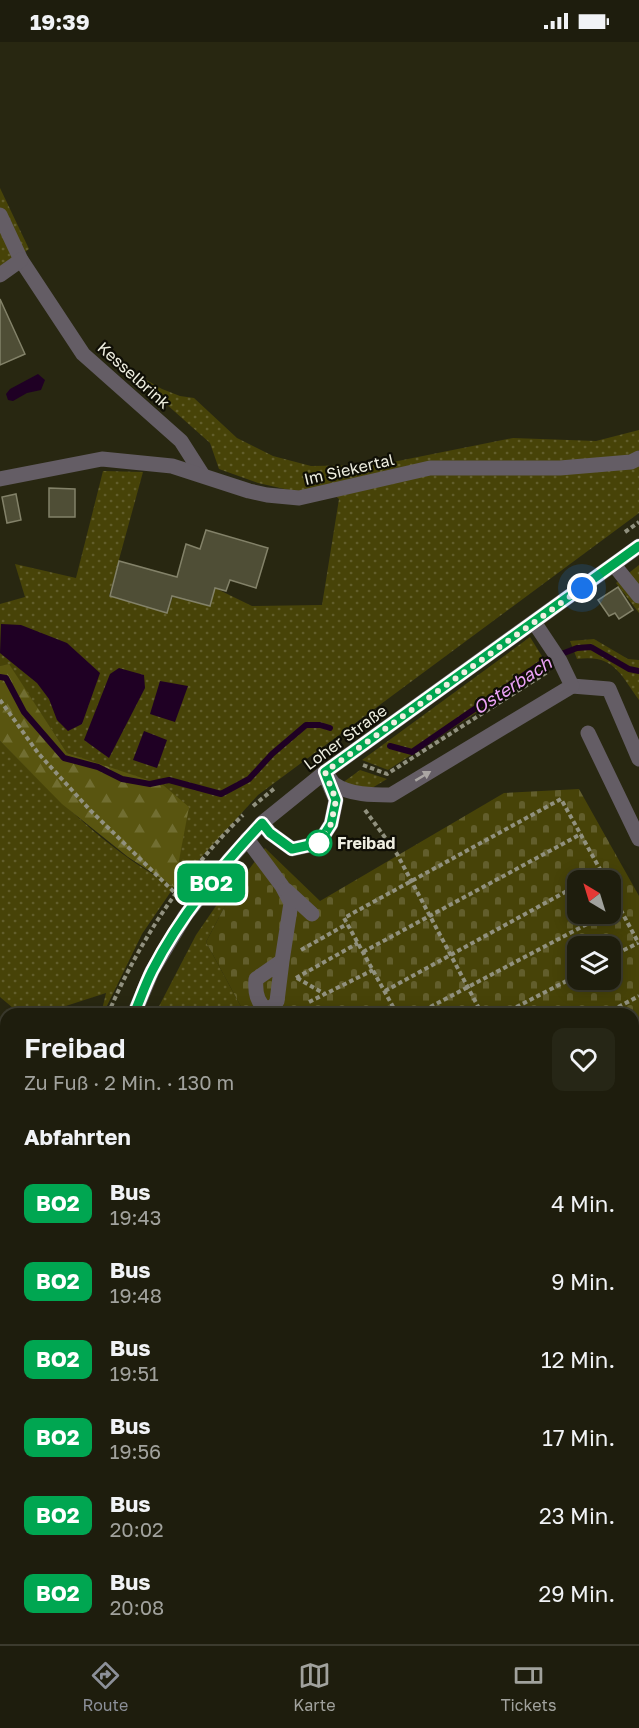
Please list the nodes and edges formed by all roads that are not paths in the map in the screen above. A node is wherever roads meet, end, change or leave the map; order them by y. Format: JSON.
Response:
{"nodes":[{"id":1,"x":0,"y":215,"type":"edge"},
{"id":2,"x":21,"y":260,"type":"junction"},
{"id":3,"x":0,"y":275,"type":"edge"},
{"id":4,"x":639,"y":458,"type":"edge"},
{"id":5,"x":202,"y":474,"type":"junction"},
{"id":6,"x":0,"y":479,"type":"edge"},
{"id":7,"x":639,"y":546,"type":"edge"},
{"id":8,"x":614,"y":565,"type":"junction"},
{"id":9,"x":639,"y":596,"type":"edge"},
{"id":10,"x":534,"y":622,"type":"junction"},
{"id":11,"x":572,"y":686,"type":"junction"},
{"id":12,"x":588,"y":733,"type":"dead end"},
{"id":13,"x":639,"y":759,"type":"edge"},
{"id":14,"x":325,"y":772,"type":"junction"},
{"id":15,"x":262,"y":823,"type":"junction"},
{"id":16,"x":247,"y":839,"type":"junction"},
{"id":17,"x":639,"y":839,"type":"edge"},
{"id":18,"x":282,"y":886,"type":"junction"},
{"id":19,"x":312,"y":914,"type":"dead end"},
{"id":20,"x":282,"y":965,"type":"road end"},
{"id":21,"x":137,"y":1008,"type":"edge"}],
"edges":[{"from":1,"to":2,"type":"street","name":"Kesselbrink"},
{"from":2,"to":3,"type":"street"},
{"from":2,"to":5,"type":"street","name":"Kesselbrink"},
{"from":4,"to":5,"type":"street","name":"Im Siekertal"},
{"from":5,"to":6,"type":"street","name":"Im Siekertal"},
{"from":7,"to":8,"type":"street","name":"Loher Straße"},
{"from":8,"to":9,"type":"street"},
{"from":8,"to":10,"type":"street","name":"Loher Straße"},
{"from":10,"to":11,"type":"street"},
{"from":10,"to":14,"type":"street","name":"Loher Straße"},
{"from":11,"to":13,"type":"street"},
{"from":14,"to":11,"type":"street","one_way":true},
{"from":12,"to":17,"type":"street"},
{"from":14,"to":15,"type":"street","name":"Loher Straße"},
{"from":14,"to":15,"type":"street"},
{"from":15,"to":16,"type":"street","name":"Loher Straße"},
{"from":16,"to":18,"type":"street"},
{"from":16,"to":21,"type":"street","name":"Loher Straße"},
{"from":18,"to":19,"type":"street"},
{"from":18,"to":20,"type":"street"}]}
